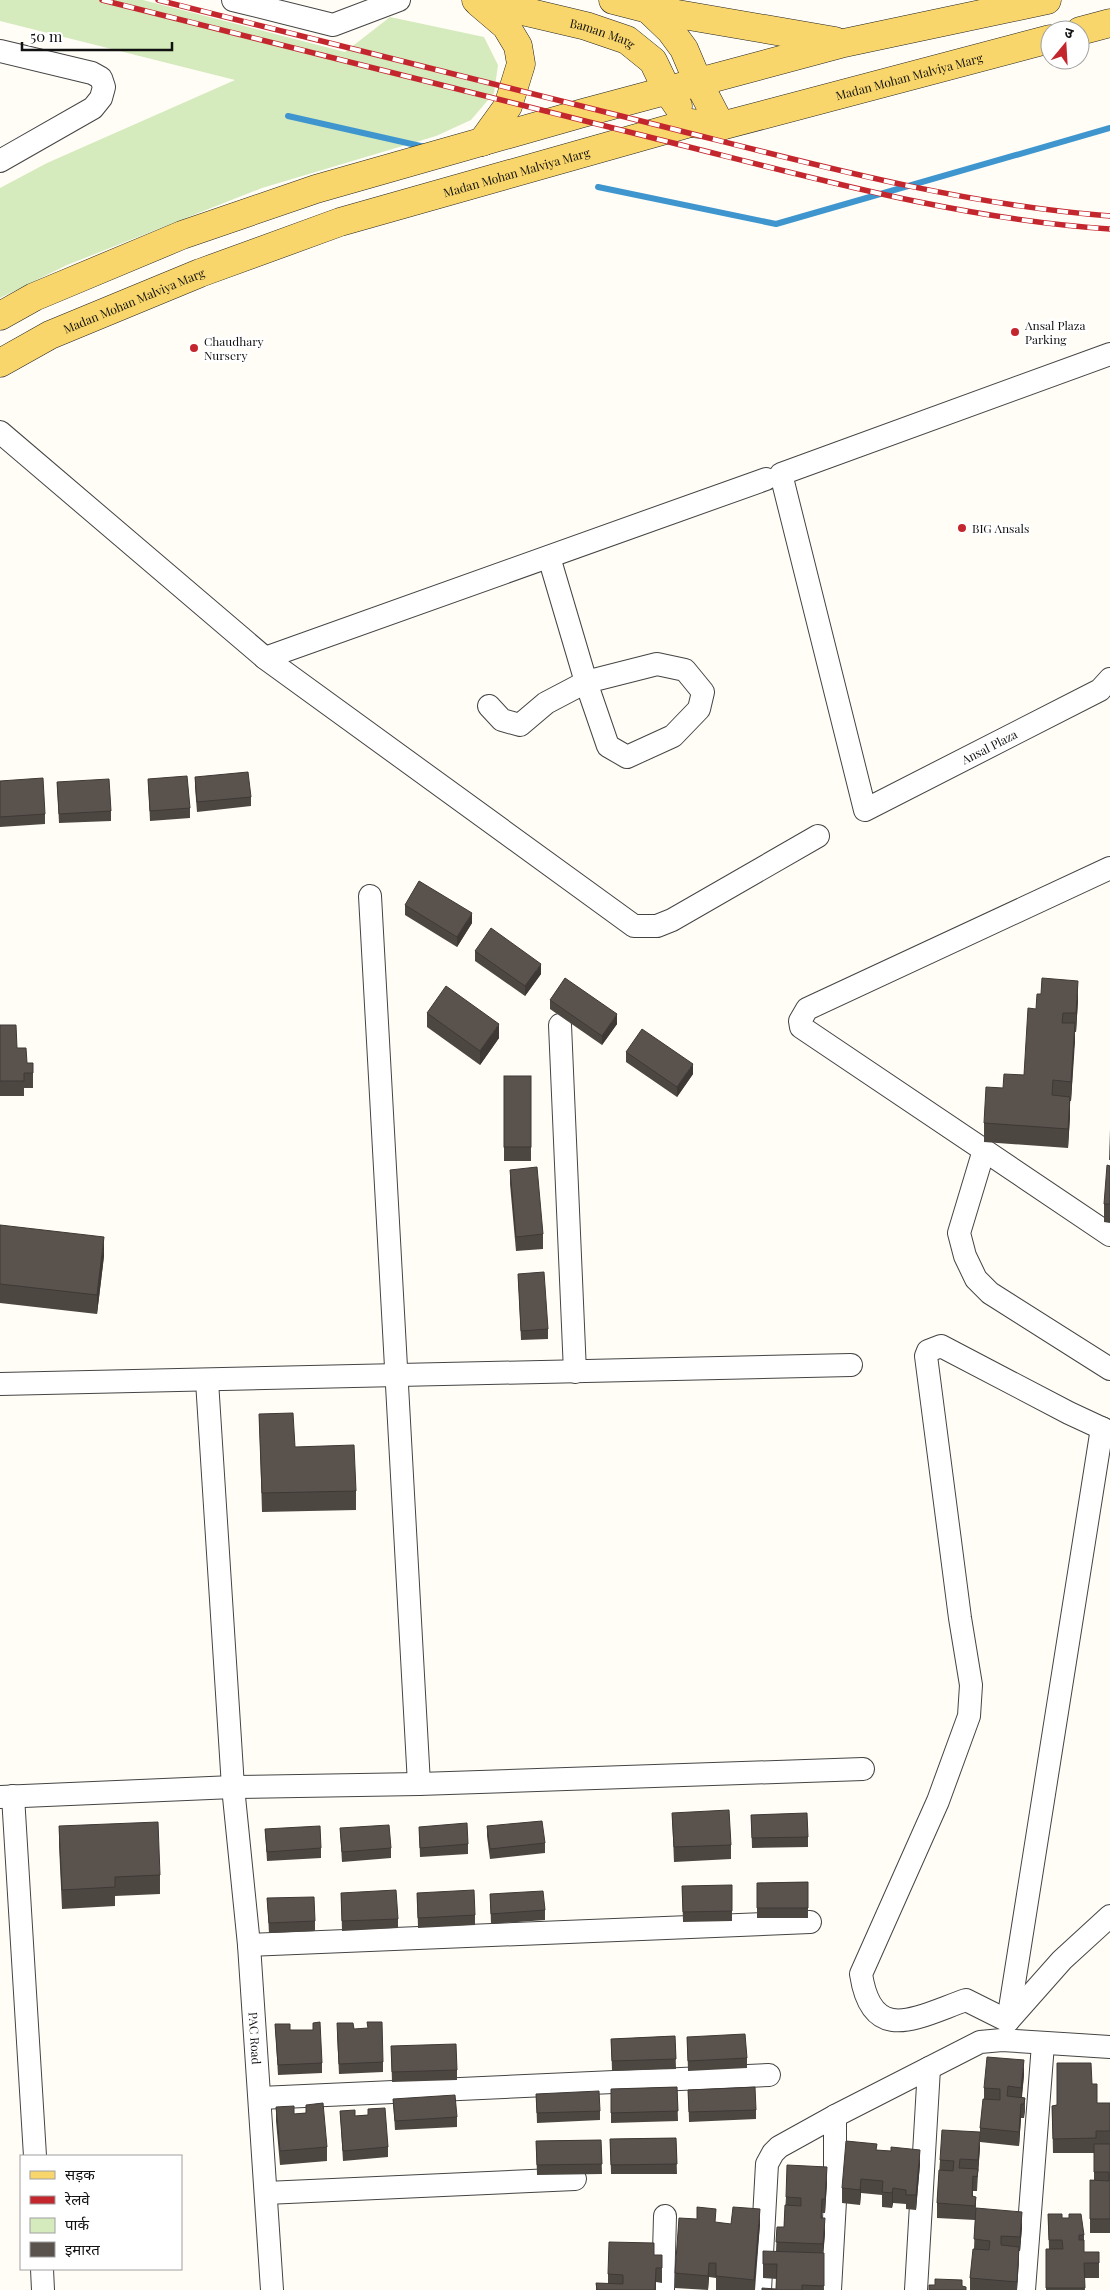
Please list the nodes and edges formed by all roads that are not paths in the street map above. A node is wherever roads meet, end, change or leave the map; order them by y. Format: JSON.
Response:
{"nodes":[{"id":1,"x":233,"y":0,"type":"edge"},
{"id":2,"x":399,"y":0,"type":"edge"},
{"id":3,"x":476,"y":0,"type":"edge"},
{"id":4,"x":616,"y":0,"type":"edge"},
{"id":5,"x":1048,"y":0,"type":"edge"},
{"id":6,"x":648,"y":9,"type":"junction"},
{"id":7,"x":1110,"y":23,"type":"edge"},
{"id":8,"x":1090,"y":28,"type":"edge"},
{"id":9,"x":1040,"y":41,"type":"edge"},
{"id":10,"x":844,"y":43,"type":"junction"},
{"id":11,"x":0,"y":51,"type":"edge"},
{"id":12,"x":698,"y":82,"type":"junction"},
{"id":13,"x":667,"y":90,"type":"junction"},
{"id":14,"x":690,"y":123,"type":"junction"},
{"id":15,"x":721,"y":126,"type":"junction"},
{"id":16,"x":482,"y":142,"type":"junction"},
{"id":17,"x":0,"y":161,"type":"edge"},
{"id":18,"x":0,"y":316,"type":"edge"},
{"id":19,"x":1110,"y":354,"type":"edge"},
{"id":20,"x":0,"y":363,"type":"edge"},
{"id":21,"x":0,"y":432,"type":"edge"},
{"id":22,"x":766,"y":479,"type":"dead end"},
{"id":23,"x":549,"y":557,"type":"junction"},
{"id":24,"x":265,"y":658,"type":"junction"},
{"id":25,"x":1110,"y":680,"type":"edge"},
{"id":26,"x":586,"y":682,"type":"junction"},
{"id":27,"x":489,"y":706,"type":"dead end"},
{"id":28,"x":818,"y":836,"type":"dead end"},
{"id":29,"x":1110,"y":868,"type":"edge"},
{"id":30,"x":370,"y":896,"type":"dead end"},
{"id":31,"x":560,"y":1025,"type":"dead end"},
{"id":32,"x":984,"y":1150,"type":"junction"},
{"id":33,"x":1110,"y":1235,"type":"edge"},
{"id":34,"x":851,"y":1365,"type":"dead end"},
{"id":35,"x":1110,"y":1369,"type":"edge"},
{"id":36,"x":575,"y":1372,"type":"junction"},
{"id":37,"x":397,"y":1376,"type":"junction"},
{"id":38,"x":207,"y":1381,"type":"junction"},
{"id":39,"x":0,"y":1384,"type":"edge"},
{"id":40,"x":1106,"y":1430,"type":"edge"},
{"id":41,"x":863,"y":1769,"type":"dead end"},
{"id":42,"x":419,"y":1784,"type":"junction"},
{"id":43,"x":233,"y":1787,"type":"junction"},
{"id":44,"x":7,"y":1797,"type":"edge"},
{"id":45,"x":1110,"y":1916,"type":"edge"},
{"id":46,"x":810,"y":1922,"type":"dead end"},
{"id":47,"x":249,"y":1945,"type":"junction"},
{"id":48,"x":1008,"y":2020,"type":"junction"},
{"id":49,"x":1043,"y":2044,"type":"junction"},
{"id":50,"x":1110,"y":2048,"type":"edge"},
{"id":51,"x":928,"y":2068,"type":"junction"},
{"id":52,"x":769,"y":2075,"type":"dead end"},
{"id":53,"x":260,"y":2098,"type":"junction"},
{"id":54,"x":834,"y":2116,"type":"junction"},
{"id":55,"x":35,"y":2155,"type":"edge"},
{"id":56,"x":575,"y":2179,"type":"dead end"},
{"id":57,"x":266,"y":2193,"type":"junction"},
{"id":58,"x":665,"y":2216,"type":"dead end"},
{"id":59,"x":42,"y":2270,"type":"edge"},
{"id":60,"x":43,"y":2290,"type":"edge"},
{"id":61,"x":272,"y":2290,"type":"edge"},
{"id":62,"x":663,"y":2290,"type":"edge"},
{"id":63,"x":760,"y":2290,"type":"edge"},
{"id":64,"x":830,"y":2290,"type":"edge"},
{"id":65,"x":916,"y":2290,"type":"edge"},
{"id":66,"x":1024,"y":2290,"type":"edge"}],
"edges":[{"from":1,"to":2,"type":"street"},
{"from":3,"to":13,"type":"main road","name":"Baman Marg"},
{"from":3,"to":16,"type":"main road"},
{"from":4,"to":6,"type":"main road"},
{"from":5,"to":10,"type":"main road"},
{"from":6,"to":10,"type":"main road"},
{"from":6,"to":12,"type":"main road"},
{"from":7,"to":8,"type":"main road"},
{"from":9,"to":15,"type":"main road","name":"Madan Mohan Malviya Marg"},
{"from":10,"to":12,"type":"main road"},
{"from":11,"to":17,"type":"street"},
{"from":12,"to":13,"type":"main road"},
{"from":12,"to":15,"type":"main road"},
{"from":13,"to":14,"type":"main road","name":"Baman Marg"},
{"from":13,"to":16,"type":"main road"},
{"from":14,"to":15,"type":"main road","name":"Madan Mohan Malviya Marg"},
{"from":14,"to":20,"type":"main road","name":"Madan Mohan Malviya Marg"},
{"from":16,"to":18,"type":"main road"},
{"from":19,"to":25,"type":"street","name":"Ansal Plaza"},
{"from":21,"to":24,"type":"street"},
{"from":22,"to":23,"type":"street"},
{"from":23,"to":24,"type":"street"},
{"from":23,"to":26,"type":"street"},
{"from":24,"to":28,"type":"street"},
{"from":26,"to":26,"type":"street"},
{"from":26,"to":27,"type":"street"},
{"from":29,"to":32,"type":"street"},
{"from":30,"to":37,"type":"street"},
{"from":31,"to":36,"type":"street"},
{"from":32,"to":33,"type":"street"},
{"from":32,"to":35,"type":"street"},
{"from":34,"to":36,"type":"street"},
{"from":36,"to":37,"type":"street"},
{"from":37,"to":38,"type":"street"},
{"from":37,"to":42,"type":"street"},
{"from":38,"to":39,"type":"street"},
{"from":38,"to":43,"type":"street","name":"PAC Road"},
{"from":40,"to":48,"type":"street"},
{"from":40,"to":48,"type":"street"},
{"from":41,"to":42,"type":"street"},
{"from":42,"to":43,"type":"street"},
{"from":43,"to":44,"type":"street"},
{"from":43,"to":47,"type":"street","name":"PAC Road"},
{"from":44,"to":55,"type":"street"},
{"from":45,"to":48,"type":"street"},
{"from":46,"to":47,"type":"street"},
{"from":47,"to":53,"type":"street","name":"PAC Road"},
{"from":49,"to":50,"type":"street"},
{"from":49,"to":51,"type":"street"},
{"from":49,"to":66,"type":"street"},
{"from":51,"to":54,"type":"street"},
{"from":51,"to":65,"type":"street"},
{"from":52,"to":53,"type":"street"},
{"from":53,"to":57,"type":"street","name":"PAC Road"},
{"from":54,"to":63,"type":"street"},
{"from":54,"to":64,"type":"street"},
{"from":56,"to":57,"type":"street"},
{"from":57,"to":61,"type":"street","name":"PAC Road"},
{"from":58,"to":62,"type":"street"},
{"from":59,"to":60,"type":"street"}]}
